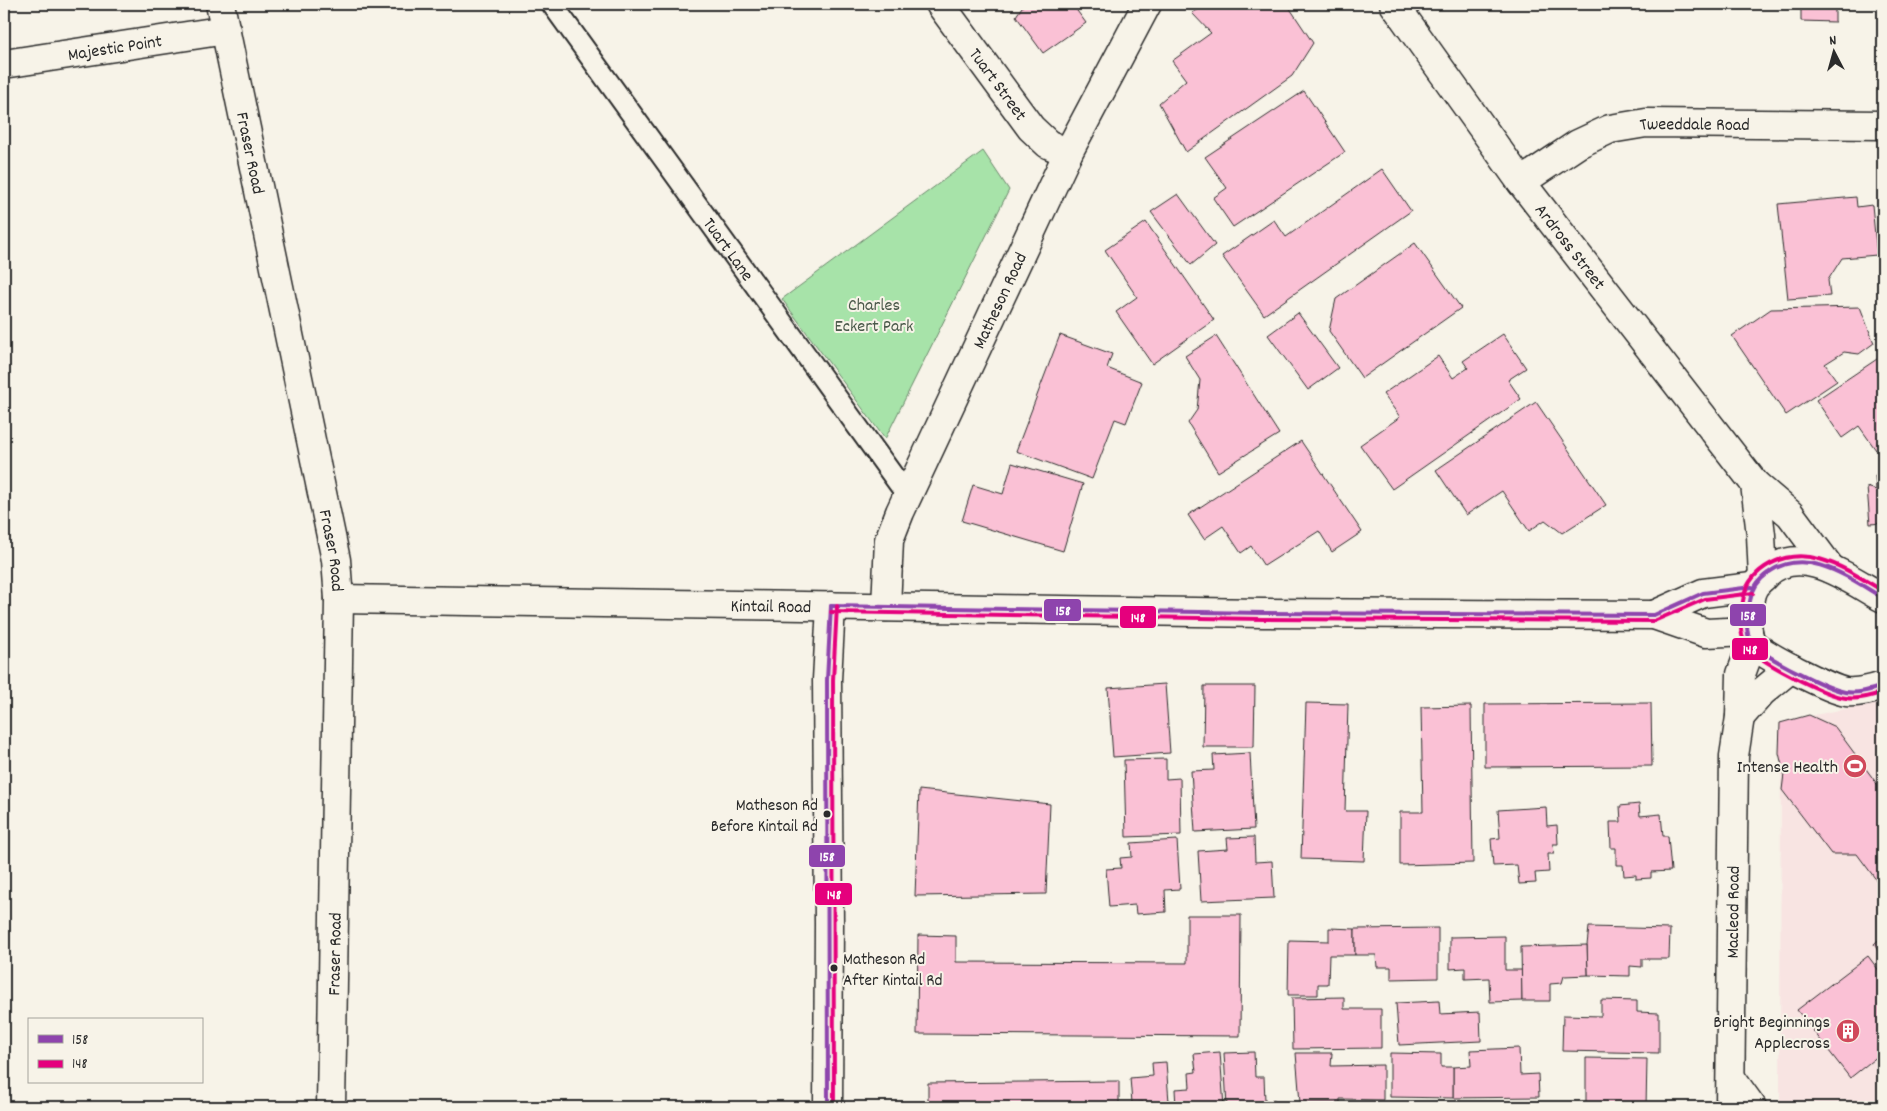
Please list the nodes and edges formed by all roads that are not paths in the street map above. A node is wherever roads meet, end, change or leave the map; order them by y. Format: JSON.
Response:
{"nodes":[{"id":1,"x":220,"y":4,"type":"edge"},
{"id":2,"x":552,"y":4,"type":"edge"},
{"id":3,"x":940,"y":4,"type":"edge"},
{"id":4,"x":1147,"y":4,"type":"edge"},
{"id":5,"x":1394,"y":4,"type":"edge"},
{"id":6,"x":226,"y":30,"type":"junction"},
{"id":7,"x":4,"y":64,"type":"edge"},
{"id":8,"x":1883,"y":125,"type":"edge"},
{"id":9,"x":1068,"y":153,"type":"junction"},
{"id":10,"x":1522,"y":182,"type":"junction"},
{"id":11,"x":1755,"y":484,"type":"junction"},
{"id":12,"x":907,"y":495,"type":"junction"},
{"id":13,"x":1832,"y":569,"type":"junction"},
{"id":14,"x":1757,"y":582,"type":"junction"},
{"id":15,"x":1883,"y":598,"type":"edge"},
{"id":16,"x":339,"y":599,"type":"junction"},
{"id":17,"x":831,"y":606,"type":"junction"},
{"id":18,"x":886,"y":607,"type":"junction"},
{"id":19,"x":1654,"y":615,"type":"junction"},
{"id":20,"x":1750,"y":637,"type":"junction"},
{"id":21,"x":1791,"y":668,"type":"junction"},
{"id":22,"x":1877,"y":694,"type":"edge"},
{"id":23,"x":1740,"y":717,"type":"junction"},
{"id":24,"x":1731,"y":1078,"type":"junction"},
{"id":25,"x":331,"y":1107,"type":"edge"},
{"id":26,"x":828,"y":1107,"type":"edge"},
{"id":27,"x":1730,"y":1107,"type":"edge"},
{"id":28,"x":1752,"y":1107,"type":"edge"}],
"edges":[{"from":1,"to":6,"type":"street","name":"Fraser Road"},
{"from":2,"to":12,"type":"lane","name":"Tuart Lane"},
{"from":3,"to":9,"type":"street","name":"Tuart Street"},
{"from":4,"to":9,"type":"street","name":"Matheson Road"},
{"from":5,"to":10,"type":"street","name":"Ardross Street"},
{"from":6,"to":7,"type":"street","name":"Majestic Point"},
{"from":6,"to":16,"type":"street","name":"Fraser Road"},
{"from":8,"to":10,"type":"street","name":"Tweeddale Road"},
{"from":9,"to":12,"type":"street","name":"Matheson Road"},
{"from":10,"to":11,"type":"street","name":"Ardross Street"},
{"from":11,"to":13,"type":"street","name":"Ardross Street"},
{"from":11,"to":14,"type":"street"},
{"from":12,"to":18,"type":"street","name":"Matheson Road"},
{"from":13,"to":14,"type":"street"},
{"from":13,"to":15,"type":"street"},
{"from":14,"to":19,"type":"street","name":"Kintail Road"},
{"from":14,"to":20,"type":"street","name":"Macleod Road"},
{"from":16,"to":17,"type":"street","name":"Kintail Road"},
{"from":16,"to":25,"type":"street","name":"Fraser Road"},
{"from":17,"to":18,"type":"street","name":"Kintail Road"},
{"from":17,"to":26,"type":"street"},
{"from":18,"to":19,"type":"street","name":"Kintail Road"},
{"from":19,"to":20,"type":"street","name":"Kintail Road"},
{"from":20,"to":21,"type":"street"},
{"from":20,"to":23,"type":"street","name":"Macleod Road"},
{"from":21,"to":22,"type":"street"},
{"from":21,"to":23,"type":"street"},
{"from":23,"to":24,"type":"street","name":"Macleod Road"},
{"from":24,"to":27,"type":"street","name":"Macleod Road"},
{"from":24,"to":28,"type":"street"}]}
